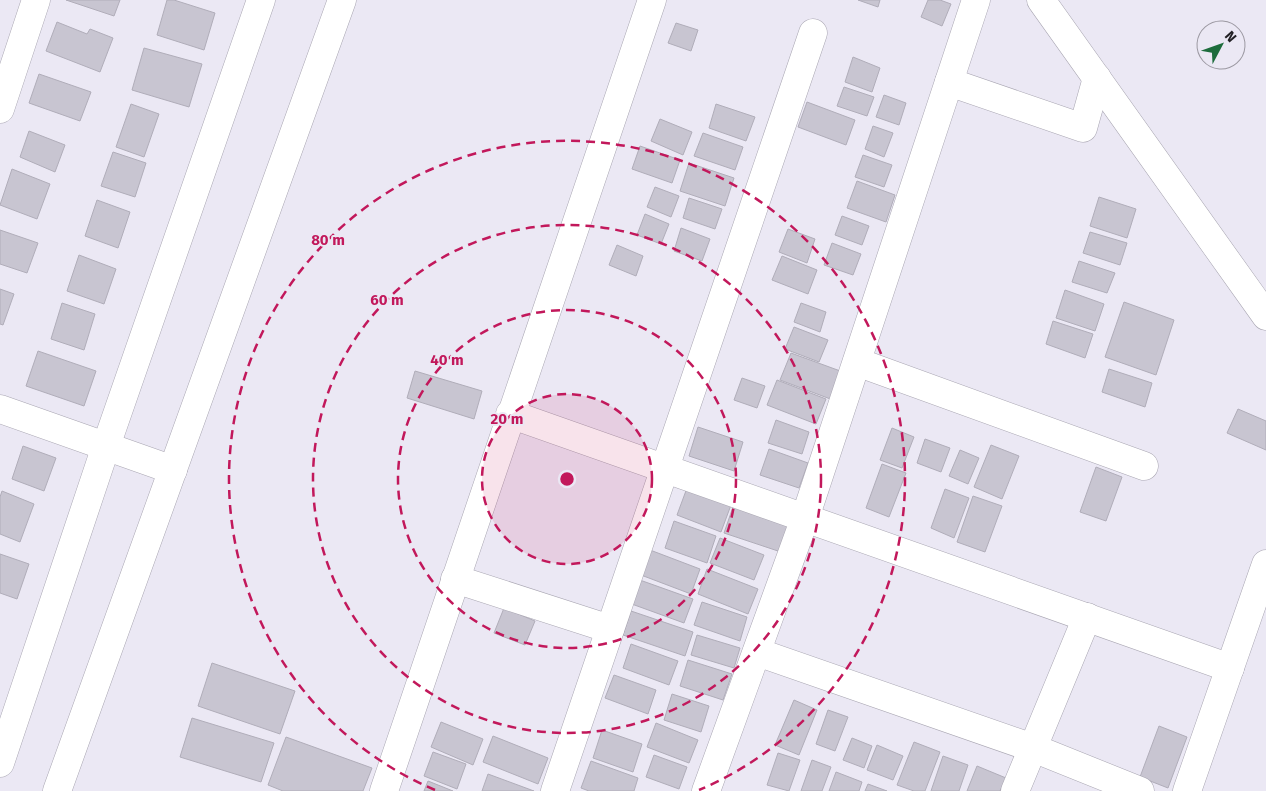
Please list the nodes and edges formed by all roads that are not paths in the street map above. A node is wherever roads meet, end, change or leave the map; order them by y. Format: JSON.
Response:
{"nodes":[{"id":1,"x":36,"y":0,"type":"edge"},
{"id":2,"x":261,"y":0,"type":"edge"},
{"id":3,"x":342,"y":0,"type":"edge"},
{"id":4,"x":652,"y":0,"type":"edge"},
{"id":5,"x":976,"y":0,"type":"edge"},
{"id":6,"x":1042,"y":0,"type":"edge"},
{"id":7,"x":812,"y":33,"type":"dead end"},
{"id":8,"x":1097,"y":78,"type":"junction"},
{"id":9,"x":949,"y":82,"type":"junction"},
{"id":10,"x":0,"y":110,"type":"edge"},
{"id":11,"x":1264,"y":308,"type":"edge"},
{"id":12,"x":857,"y":362,"type":"junction"},
{"id":13,"x":0,"y":409,"type":"edge"},
{"id":14,"x":510,"y":414,"type":"junction"},
{"id":15,"x":106,"y":446,"type":"junction"},
{"id":16,"x":1144,"y":466,"type":"dead end"},
{"id":17,"x":665,"y":468,"type":"junction"},
{"id":18,"x":173,"y":470,"type":"junction"},
{"id":19,"x":805,"y":518,"type":"junction"},
{"id":20,"x":1266,"y":564,"type":"edge"},
{"id":21,"x":455,"y":579,"type":"junction"},
{"id":22,"x":1087,"y":617,"type":"junction"},
{"id":23,"x":610,"y":628,"type":"junction"},
{"id":24,"x":757,"y":652,"type":"junction"},
{"id":25,"x":1230,"y":668,"type":"junction"},
{"id":26,"x":1033,"y":748,"type":"junction"},
{"id":27,"x":0,"y":763,"type":"edge"},
{"id":28,"x":713,"y":789,"type":"edge"},
{"id":29,"x":57,"y":791,"type":"edge"},
{"id":30,"x":384,"y":791,"type":"edge"},
{"id":31,"x":555,"y":791,"type":"edge"},
{"id":32,"x":1015,"y":791,"type":"edge"},
{"id":33,"x":1140,"y":791,"type":"edge"},
{"id":34,"x":1187,"y":791,"type":"edge"}],
"edges":[{"from":1,"to":10,"type":"street"},
{"from":2,"to":15,"type":"street"},
{"from":3,"to":18,"type":"street"},
{"from":4,"to":14,"type":"street"},
{"from":5,"to":9,"type":"street"},
{"from":6,"to":8,"type":"street"},
{"from":7,"to":17,"type":"street"},
{"from":8,"to":9,"type":"street"},
{"from":8,"to":11,"type":"street"},
{"from":9,"to":12,"type":"street"},
{"from":12,"to":16,"type":"street"},
{"from":12,"to":19,"type":"street"},
{"from":13,"to":15,"type":"street"},
{"from":14,"to":17,"type":"street"},
{"from":14,"to":21,"type":"street"},
{"from":15,"to":18,"type":"street"},
{"from":15,"to":27,"type":"street"},
{"from":17,"to":19,"type":"street"},
{"from":17,"to":23,"type":"street"},
{"from":18,"to":29,"type":"street"},
{"from":19,"to":22,"type":"street"},
{"from":19,"to":24,"type":"street"},
{"from":20,"to":25,"type":"street"},
{"from":21,"to":23,"type":"street"},
{"from":21,"to":30,"type":"street"},
{"from":22,"to":25,"type":"street"},
{"from":22,"to":26,"type":"street"},
{"from":23,"to":31,"type":"street"},
{"from":24,"to":26,"type":"street"},
{"from":24,"to":28,"type":"street"},
{"from":25,"to":34,"type":"street"},
{"from":26,"to":32,"type":"street"},
{"from":26,"to":33,"type":"street"}]}
